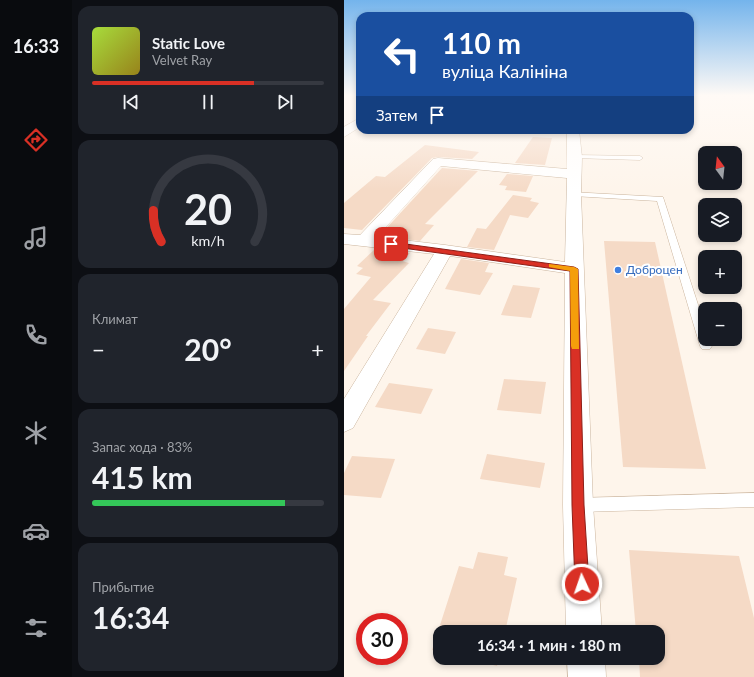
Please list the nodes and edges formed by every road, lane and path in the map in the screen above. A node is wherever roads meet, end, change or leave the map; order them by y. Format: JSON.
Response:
{"nodes":[{"id":1,"x":573,"y":134,"type":"edge"},
{"id":2,"x":640,"y":158,"type":"dead end"},
{"id":3,"x":574,"y":175,"type":"junction"},
{"id":4,"x":344,"y":238,"type":"edge"},
{"id":5,"x":364,"y":241,"type":"junction"},
{"id":6,"x":445,"y":250,"type":"junction"},
{"id":7,"x":574,"y":269,"type":"junction"},
{"id":8,"x":698,"y":320,"type":"edge"},
{"id":9,"x":344,"y":421,"type":"edge"},
{"id":10,"x":754,"y":500,"type":"edge"},
{"id":11,"x":578,"y":505,"type":"junction"},
{"id":12,"x":584,"y":625,"type":"edge"},
{"id":13,"x":586,"y":665,"type":"edge"},
{"id":14,"x":587,"y":677,"type":"edge"}],
"edges":[{"from":1,"to":3,"type":"street"},
{"from":2,"to":3,"type":"lane"},
{"from":3,"to":5,"type":"street"},
{"from":3,"to":7,"type":"street"},
{"from":3,"to":8,"type":"lane"},
{"from":4,"to":5,"type":"street"},
{"from":5,"to":6,"type":"street"},
{"from":6,"to":7,"type":"street"},
{"from":6,"to":9,"type":"street"},
{"from":7,"to":11,"type":"street"},
{"from":10,"to":11,"type":"lane"},
{"from":11,"to":12,"type":"street"},
{"from":13,"to":14,"type":"street"}]}
